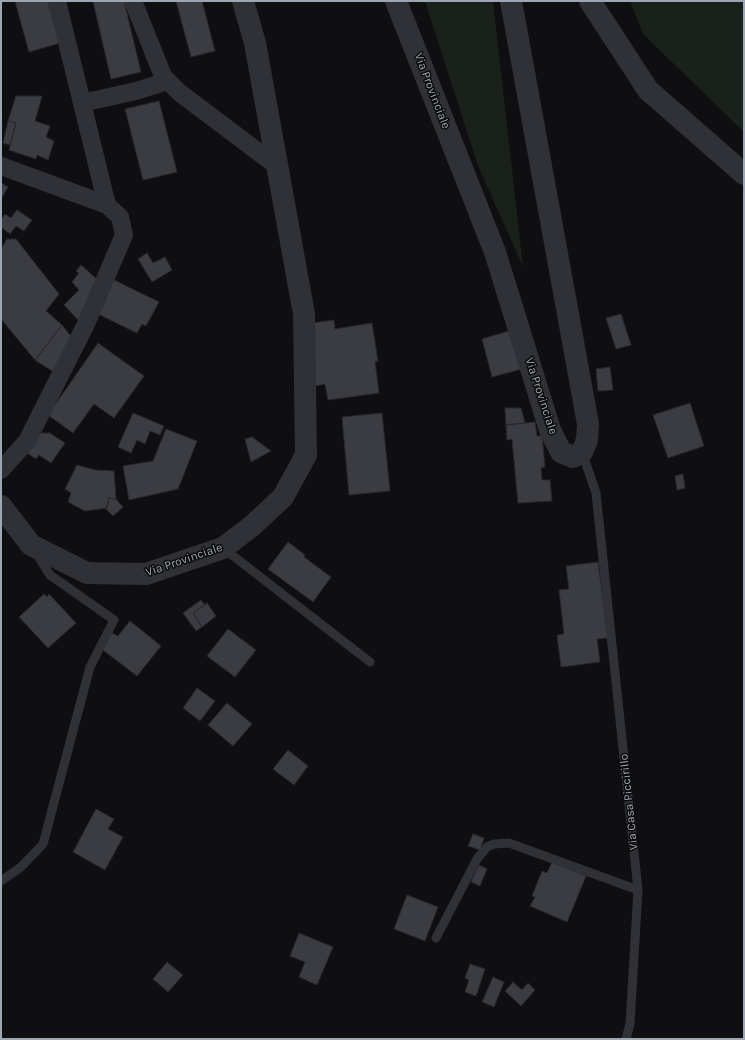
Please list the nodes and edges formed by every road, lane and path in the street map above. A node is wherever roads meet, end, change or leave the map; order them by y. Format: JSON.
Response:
{"nodes":[{"id":1,"x":57,"y":1,"type":"edge"},
{"id":2,"x":133,"y":1,"type":"edge"},
{"id":3,"x":243,"y":1,"type":"edge"},
{"id":4,"x":396,"y":1,"type":"edge"},
{"id":5,"x":511,"y":1,"type":"edge"},
{"id":6,"x":590,"y":1,"type":"edge"},
{"id":7,"x":168,"y":81,"type":"junction"},
{"id":8,"x":82,"y":103,"type":"junction"},
{"id":9,"x":1,"y":166,"type":"edge"},
{"id":10,"x":277,"y":166,"type":"junction"},
{"id":11,"x":744,"y":174,"type":"edge"},
{"id":12,"x":107,"y":205,"type":"junction"},
{"id":13,"x":582,"y":452,"type":"junction"},
{"id":14,"x":1,"y":470,"type":"edge"},
{"id":15,"x":1,"y":506,"type":"edge"},
{"id":16,"x":31,"y":545,"type":"junction"},
{"id":17,"x":223,"y":548,"type":"junction"},
{"id":18,"x":370,"y":662,"type":"dead end"},
{"id":19,"x":1,"y":881,"type":"edge"},
{"id":20,"x":638,"y":890,"type":"junction"},
{"id":21,"x":436,"y":938,"type":"dead end"},
{"id":22,"x":626,"y":1039,"type":"edge"}],
"edges":[{"from":1,"to":8,"type":"street"},
{"from":2,"to":7,"type":"street"},
{"from":3,"to":10,"type":"street","name":"Via Provinciale"},
{"from":4,"to":13,"type":"street","name":"Via Provinciale"},
{"from":5,"to":13,"type":"street"},
{"from":6,"to":11,"type":"street"},
{"from":7,"to":8,"type":"street"},
{"from":7,"to":10,"type":"street"},
{"from":8,"to":12,"type":"street"},
{"from":9,"to":12,"type":"street"},
{"from":10,"to":17,"type":"street","name":"Via Provinciale"},
{"from":12,"to":14,"type":"street"},
{"from":13,"to":20,"type":"lane","name":"Via Casa Piccirillo"},
{"from":15,"to":16,"type":"street"},
{"from":16,"to":17,"type":"street","name":"Via Provinciale"},
{"from":16,"to":19,"type":"lane"},
{"from":17,"to":18,"type":"lane"},
{"from":20,"to":21,"type":"lane"},
{"from":20,"to":22,"type":"lane","name":"Via Casa Piccirillo"}]}
